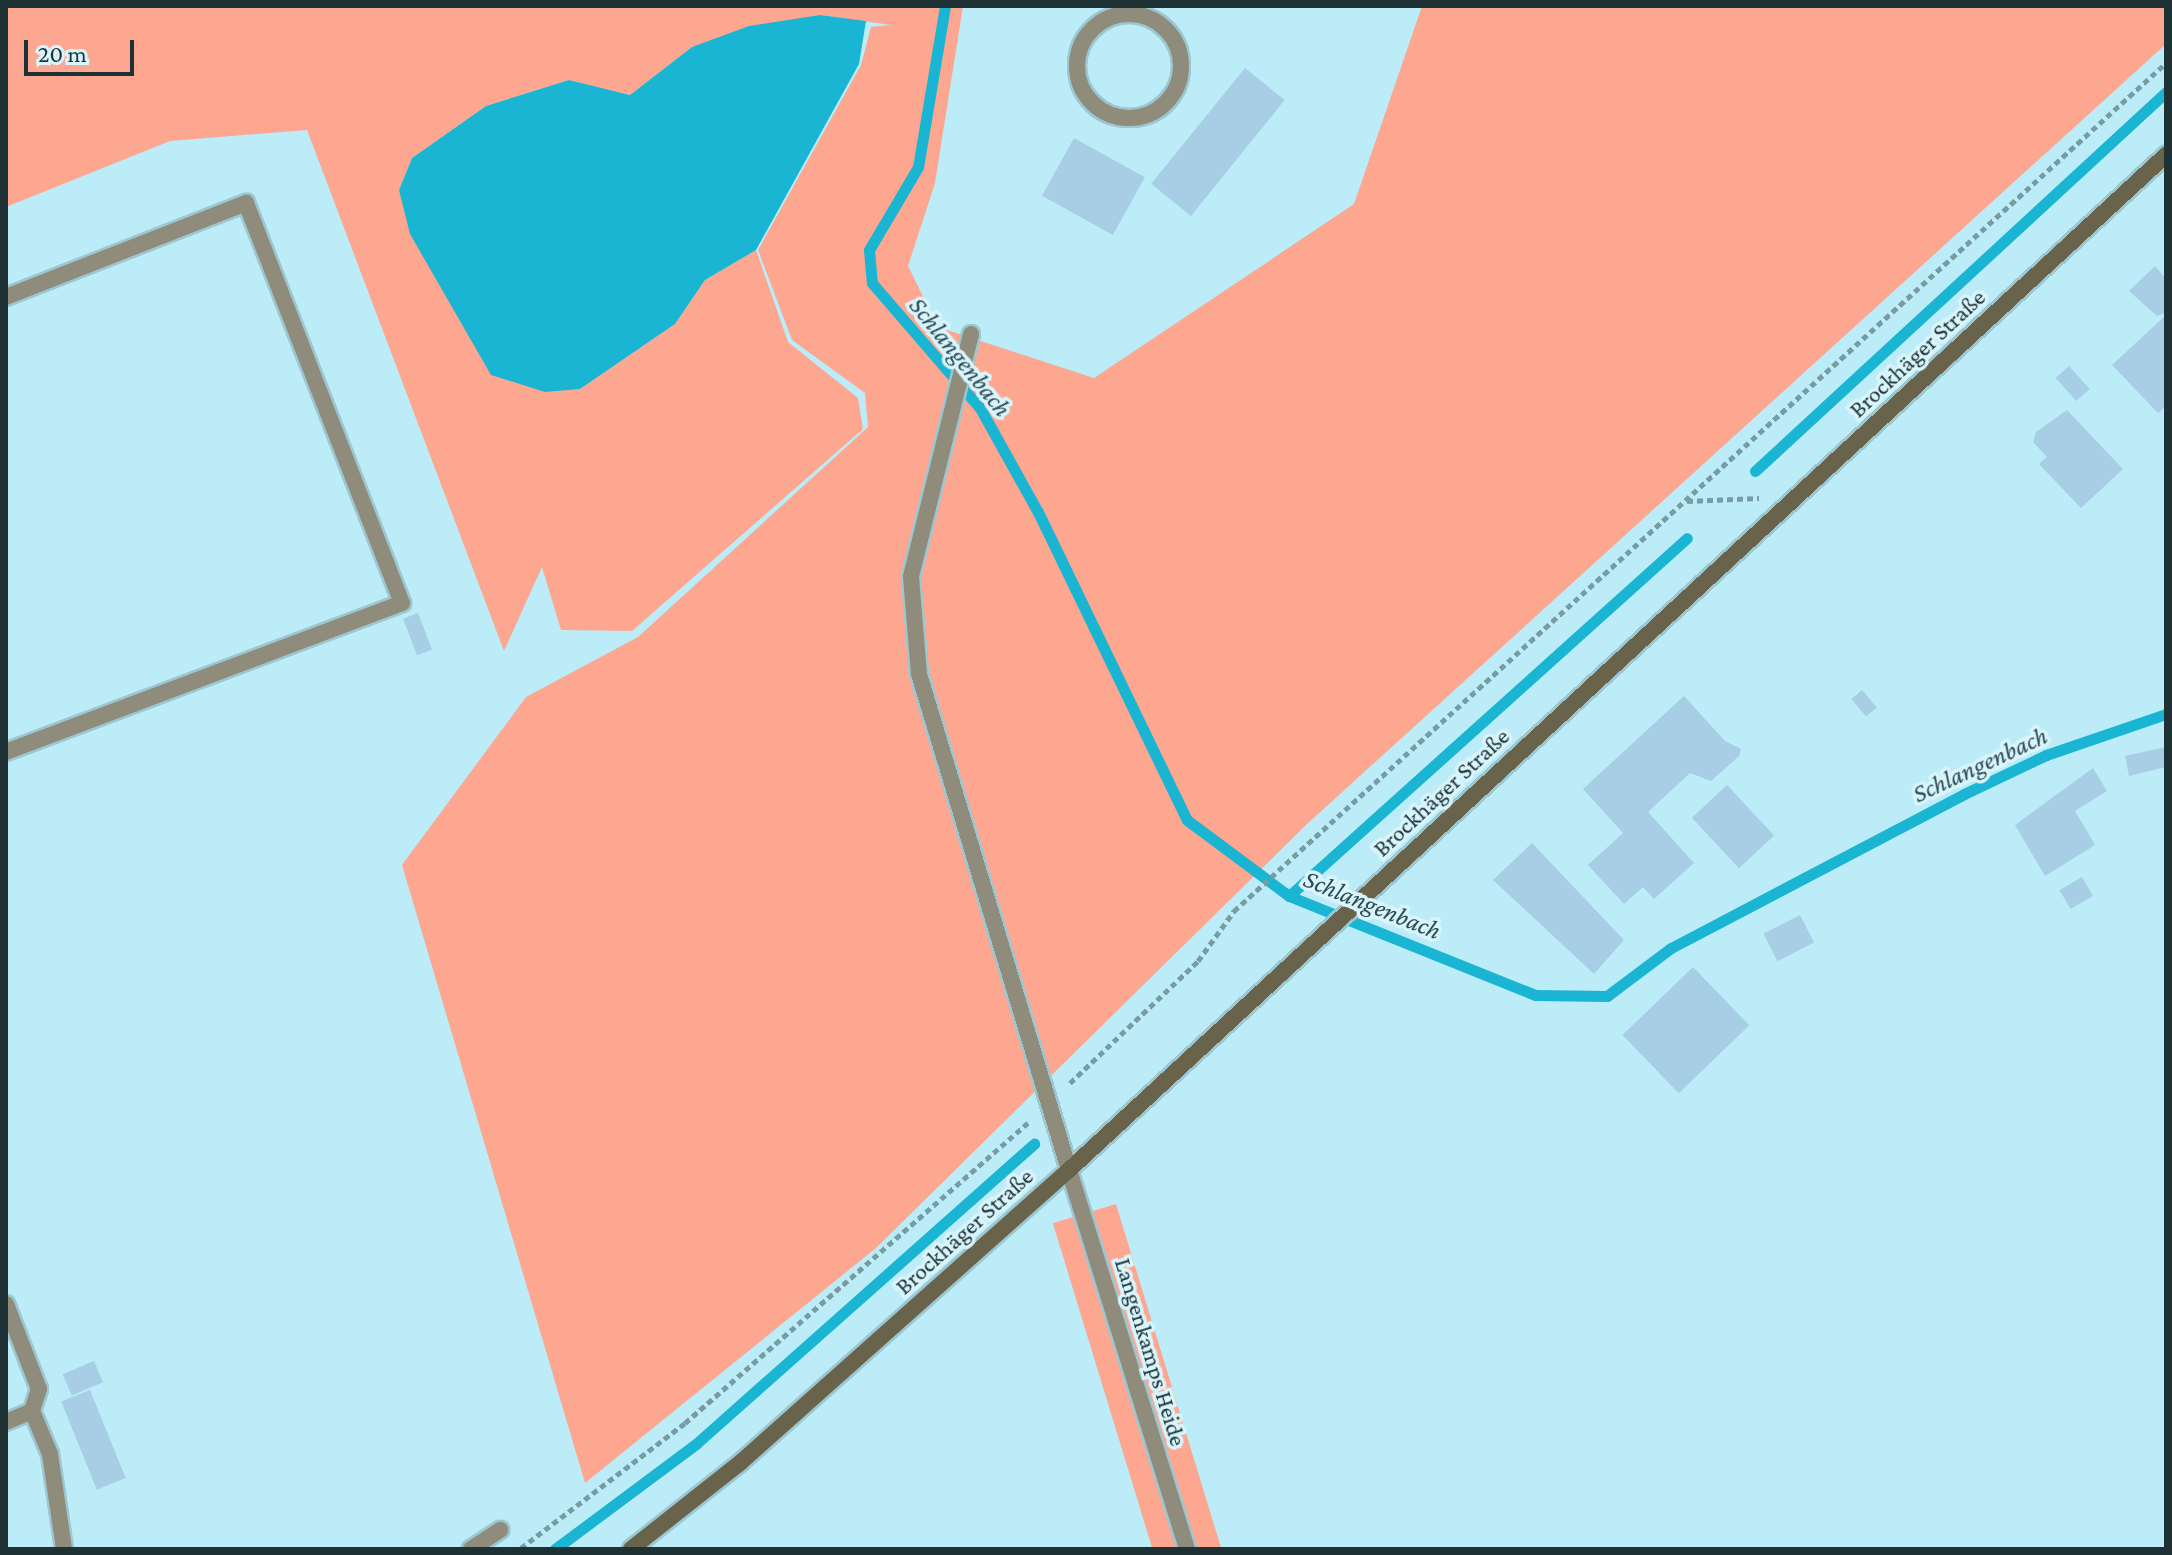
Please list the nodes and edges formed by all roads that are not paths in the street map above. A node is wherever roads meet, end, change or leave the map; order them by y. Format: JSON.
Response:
{"nodes":[{"id":1,"x":1152,"y":11,"type":"edge"},
{"id":2,"x":1098,"y":14,"type":"edge"},
{"id":3,"x":2166,"y":155,"type":"edge"},
{"id":4,"x":6,"y":297,"type":"edge"},
{"id":5,"x":971,"y":334,"type":"dead end"},
{"id":6,"x":6,"y":752,"type":"edge"},
{"id":7,"x":1069,"y":1170,"type":"junction"},
{"id":8,"x":6,"y":1304,"type":"edge"},
{"id":9,"x":32,"y":1411,"type":"junction"},
{"id":10,"x":6,"y":1422,"type":"edge"},
{"id":11,"x":500,"y":1530,"type":"dead end"},
{"id":12,"x":64,"y":1549,"type":"edge"},
{"id":13,"x":471,"y":1549,"type":"edge"},
{"id":14,"x":631,"y":1549,"type":"edge"},
{"id":15,"x":1187,"y":1549,"type":"edge"}],
"edges":[{"from":1,"to":2,"type":"street"},
{"from":1,"to":2,"type":"street"},
{"from":3,"to":7,"type":"main road","name":"Brockhäger Straße"},
{"from":4,"to":6,"type":"street"},
{"from":5,"to":7,"type":"street","name":"Langenkamps Heide"},
{"from":7,"to":14,"type":"main road","name":"Brockhäger Straße"},
{"from":7,"to":15,"type":"street","name":"Langenkamps Heide"},
{"from":8,"to":9,"type":"street"},
{"from":9,"to":10,"type":"street"},
{"from":9,"to":12,"type":"street"},
{"from":11,"to":13,"type":"street"}]}
